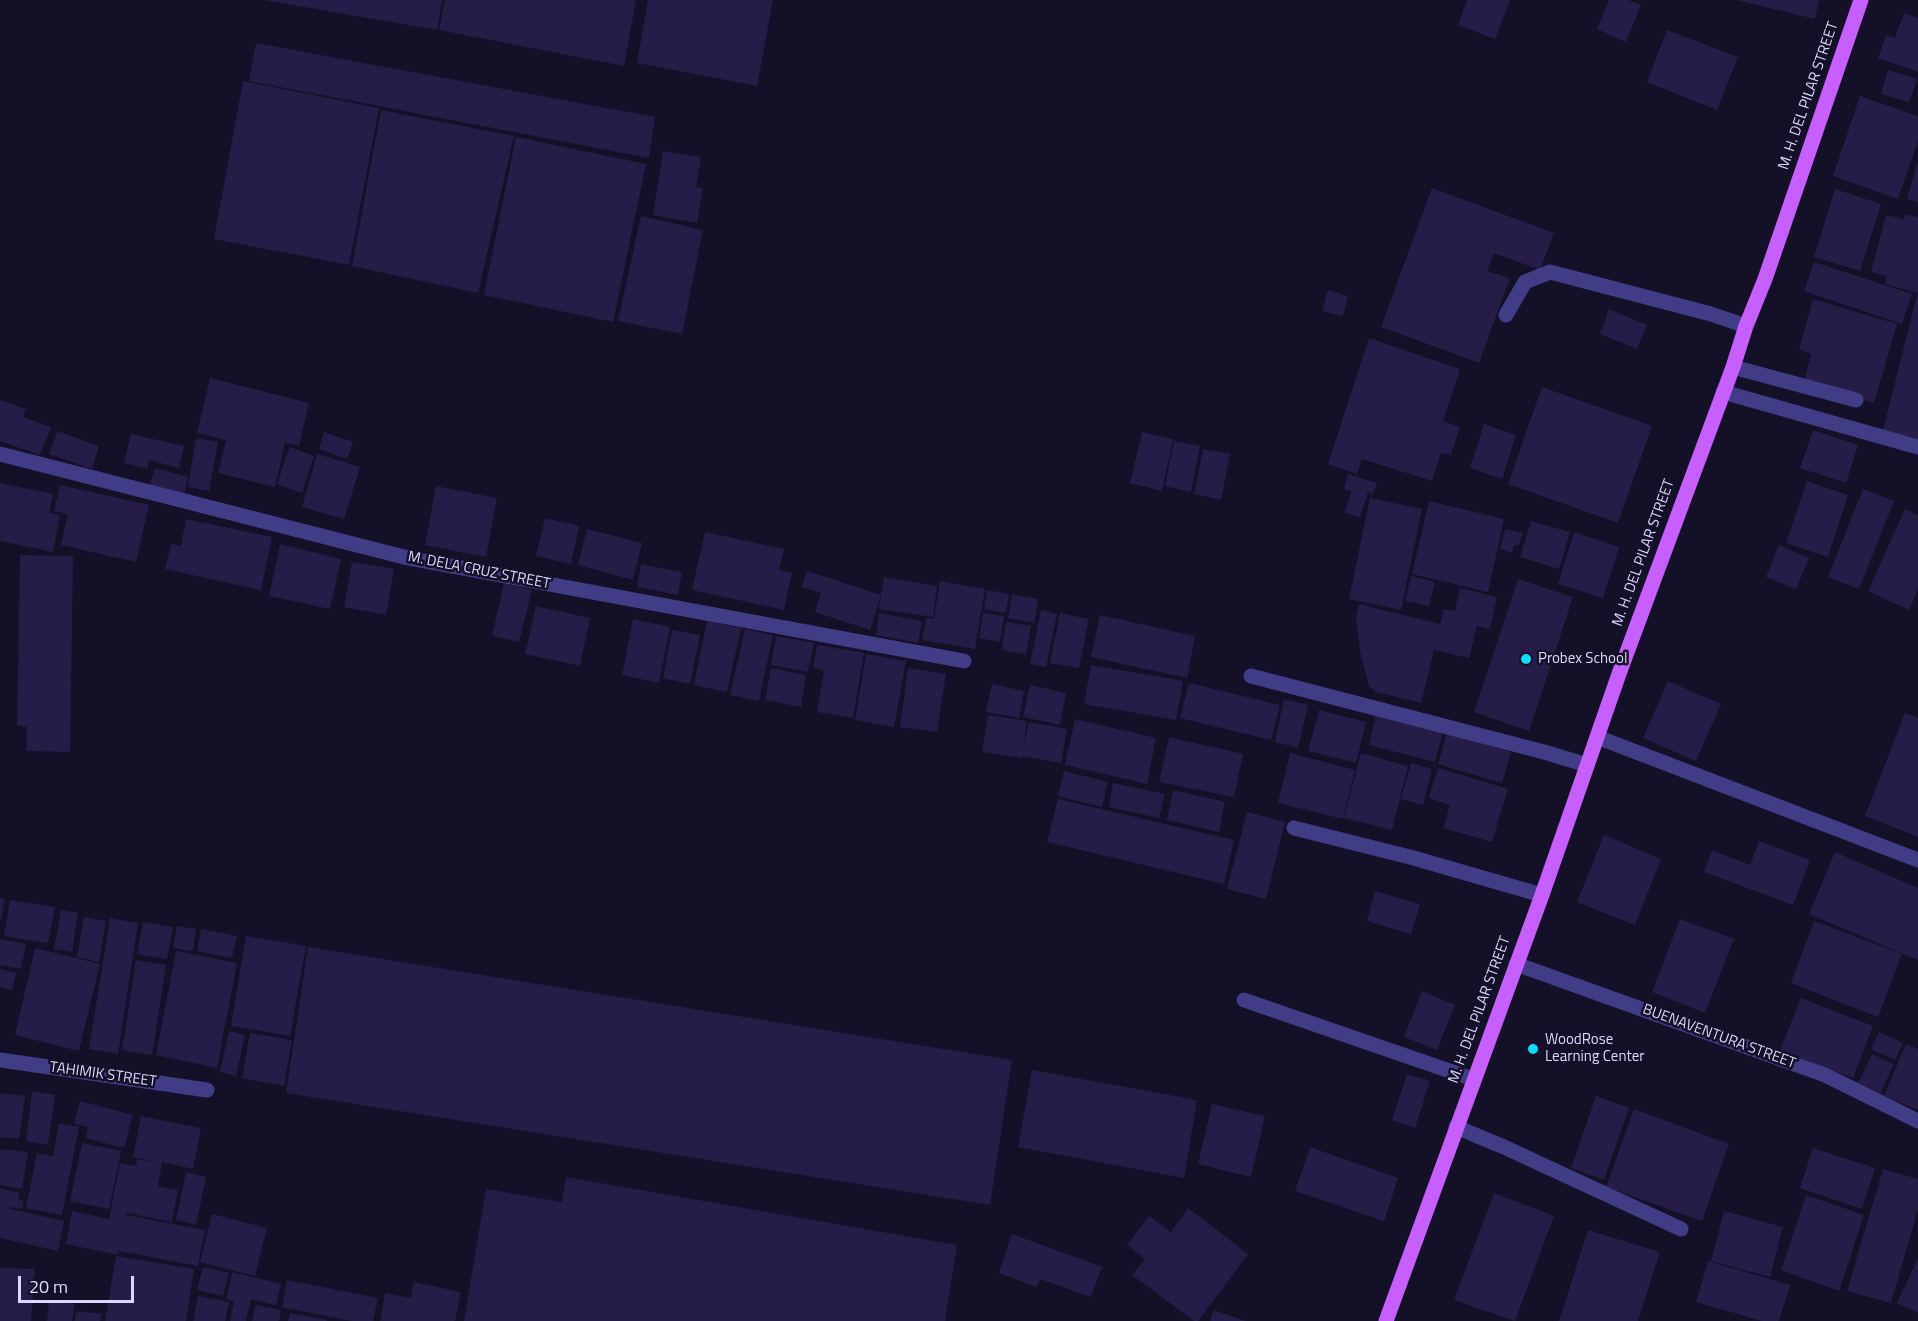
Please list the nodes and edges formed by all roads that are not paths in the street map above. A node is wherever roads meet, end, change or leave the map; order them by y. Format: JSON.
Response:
{"nodes":[{"id":1,"x":1861,"y":0,"type":"edge"},
{"id":2,"x":1506,"y":315,"type":"dead end"},
{"id":3,"x":1746,"y":326,"type":"junction"},
{"id":4,"x":1732,"y":367,"type":"junction"},
{"id":5,"x":1723,"y":392,"type":"junction"},
{"id":6,"x":1856,"y":400,"type":"dead end"},
{"id":7,"x":1918,"y":447,"type":"edge"},
{"id":8,"x":0,"y":454,"type":"edge"},
{"id":9,"x":964,"y":661,"type":"dead end"},
{"id":10,"x":1251,"y":676,"type":"dead end"},
{"id":11,"x":1597,"y":736,"type":"junction"},
{"id":12,"x":1587,"y":765,"type":"junction"},
{"id":13,"x":1294,"y":828,"type":"dead end"},
{"id":14,"x":1918,"y":860,"type":"edge"},
{"id":15,"x":1542,"y":895,"type":"junction"},
{"id":16,"x":1516,"y":964,"type":"junction"},
{"id":17,"x":1244,"y":1000,"type":"dead end"},
{"id":18,"x":0,"y":1060,"type":"edge"},
{"id":19,"x":1473,"y":1079,"type":"junction"},
{"id":20,"x":207,"y":1090,"type":"dead end"},
{"id":21,"x":1918,"y":1121,"type":"edge"},
{"id":22,"x":1456,"y":1127,"type":"junction"},
{"id":23,"x":1682,"y":1229,"type":"dead end"},
{"id":24,"x":1386,"y":1321,"type":"edge"}],
"edges":[{"from":1,"to":3,"type":"main road","name":"M. H. DEL PILAR STREET"},
{"from":2,"to":3,"type":"street"},
{"from":3,"to":4,"type":"main road","name":"M. H. DEL PILAR STREET"},
{"from":4,"to":5,"type":"main road","name":"M. H. DEL PILAR STREET"},
{"from":4,"to":6,"type":"street"},
{"from":5,"to":7,"type":"street"},
{"from":5,"to":11,"type":"main road","name":"M. H. DEL PILAR STREET"},
{"from":8,"to":9,"type":"street","name":"M. DELA CRUZ STREET"},
{"from":10,"to":12,"type":"street"},
{"from":11,"to":12,"type":"main road","name":"M. H. DEL PILAR STREET"},
{"from":11,"to":14,"type":"street"},
{"from":12,"to":15,"type":"main road","name":"M. H. DEL PILAR STREET"},
{"from":13,"to":15,"type":"street"},
{"from":15,"to":16,"type":"main road","name":"M. H. DEL PILAR STREET"},
{"from":16,"to":19,"type":"main road","name":"M. H. DEL PILAR STREET"},
{"from":16,"to":21,"type":"street","name":"BUENAVENTURA STREET"},
{"from":17,"to":19,"type":"street"},
{"from":18,"to":20,"type":"street","name":"TAHIMIK STREET"},
{"from":19,"to":22,"type":"main road","name":"M. H. DEL PILAR STREET"},
{"from":22,"to":23,"type":"street"},
{"from":22,"to":24,"type":"main road","name":"M. H. DEL PILAR STREET"}]}
